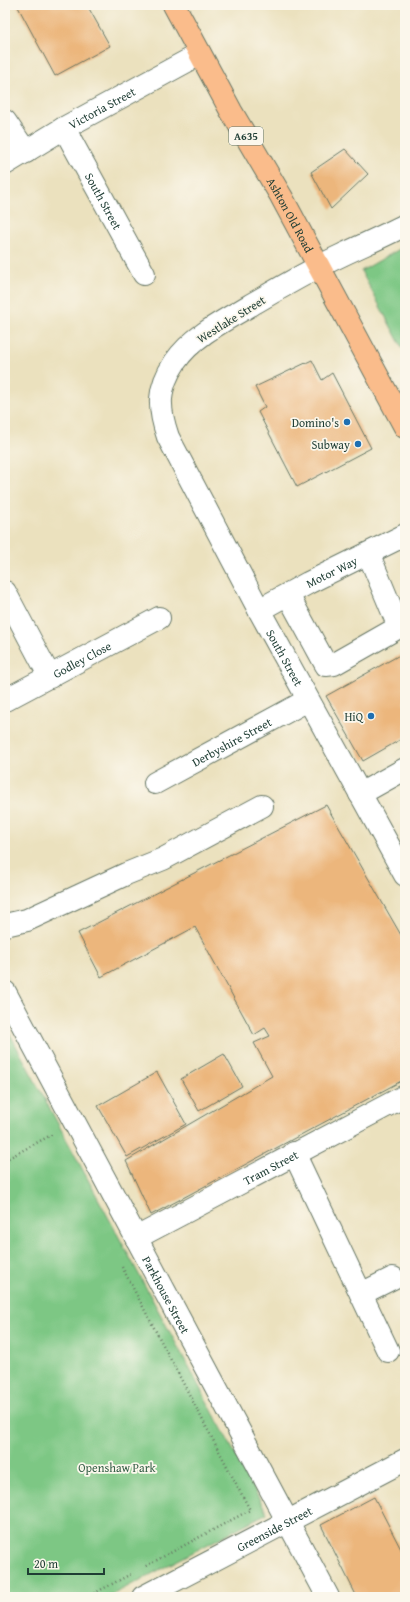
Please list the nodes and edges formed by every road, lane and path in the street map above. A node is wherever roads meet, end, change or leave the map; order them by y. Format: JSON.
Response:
{"nodes":[{"id":1,"x":174,"y":5,"type":"edge"},
{"id":2,"x":200,"y":54,"type":"junction"},
{"id":3,"x":5,"y":121,"type":"edge"},
{"id":4,"x":64,"y":128,"type":"junction"},
{"id":5,"x":26,"y":152,"type":"junction"},
{"id":6,"x":5,"y":164,"type":"edge"},
{"id":7,"x":405,"y":225,"type":"edge"},
{"id":8,"x":319,"y":267,"type":"junction"},
{"id":9,"x":144,"y":274,"type":"dead end"},
{"id":10,"x":405,"y":427,"type":"edge"},
{"id":11,"x":168,"y":437,"type":"joint"},
{"id":12,"x":405,"y":536,"type":"edge"},
{"id":13,"x":369,"y":555,"type":"junction"},
{"id":14,"x":5,"y":592,"type":"edge"},
{"id":15,"x":288,"y":595,"type":"junction"},
{"id":16,"x":259,"y":610,"type":"junction"},
{"id":17,"x":159,"y":618,"type":"dead end"},
{"id":18,"x":50,"y":677,"type":"junction"},
{"id":19,"x":5,"y":700,"type":"edge"},
{"id":20,"x":308,"y":700,"type":"junction"},
{"id":21,"x":405,"y":769,"type":"edge"},
{"id":22,"x":155,"y":783,"type":"dead end"},
{"id":23,"x":360,"y":794,"type":"junction"},
{"id":24,"x":262,"y":806,"type":"dead end"},
{"id":25,"x":405,"y":875,"type":"edge"},
{"id":26,"x":5,"y":925,"type":"edge"},
{"id":27,"x":5,"y":992,"type":"edge"},
{"id":28,"x":405,"y":1096,"type":"edge"},
{"id":29,"x":74,"y":1122,"type":"junction"},
{"id":30,"x":48,"y":1128,"type":"dead end"},
{"id":31,"x":52,"y":1134,"type":"junction"},
{"id":32,"x":56,"y":1141,"type":"dead end"},
{"id":33,"x":294,"y":1153,"type":"junction"},
{"id":34,"x":5,"y":1160,"type":"edge"},
{"id":35,"x":136,"y":1238,"type":"junction"},
{"id":36,"x":118,"y":1260,"type":"dead end"},
{"id":37,"x":393,"y":1278,"type":"dead end"},
{"id":38,"x":362,"y":1294,"type":"junction"},
{"id":39,"x":388,"y":1351,"type":"dead end"},
{"id":40,"x":405,"y":1460,"type":"edge"},
{"id":41,"x":287,"y":1522,"type":"junction"},
{"id":42,"x":142,"y":1568,"type":"dead end"},
{"id":43,"x":135,"y":1572,"type":"dead end"},
{"id":44,"x":174,"y":1590,"type":"edge"},
{"id":45,"x":87,"y":1597,"type":"edge"},
{"id":46,"x":143,"y":1597,"type":"edge"},
{"id":47,"x":328,"y":1597,"type":"edge"}],
"edges":[{"from":1,"to":2,"type":"highway","name":"Ashton Old Road","number":"A635"},
{"from":2,"to":4,"type":"street","name":"Victoria Street"},
{"from":2,"to":8,"type":"highway","name":"Ashton Old Road","number":"A635"},
{"from":3,"to":5,"type":"street"},
{"from":4,"to":5,"type":"street","name":"Victoria Street"},
{"from":4,"to":9,"type":"street","name":"South Street"},
{"from":5,"to":6,"type":"street","name":"Victoria Street"},
{"from":7,"to":8,"type":"street","name":"Westlake Street"},
{"from":8,"to":10,"type":"highway","name":"Ashton Old Road","number":"A635"},
{"from":8,"to":11,"type":"street","name":"Westlake Street"},
{"from":11,"to":16,"type":"street","name":"South Street"},
{"from":12,"to":13,"type":"street","name":"Motor Way"},
{"from":13,"to":15,"type":"street","name":"Motor Way"},
{"from":13,"to":15,"type":"street"},
{"from":14,"to":18,"type":"street"},
{"from":15,"to":16,"type":"street","name":"Motor Way"},
{"from":16,"to":20,"type":"street","name":"South Street"},
{"from":17,"to":18,"type":"street","name":"Godley Close"},
{"from":18,"to":19,"type":"street","name":"Godley Close"},
{"from":20,"to":22,"type":"street","name":"Derbyshire Street"},
{"from":20,"to":23,"type":"street","name":"South Street"},
{"from":21,"to":23,"type":"street"},
{"from":23,"to":25,"type":"street","name":"South Street"},
{"from":24,"to":26,"type":"street"},
{"from":27,"to":29,"type":"street","name":"Parkhouse Street"},
{"from":28,"to":33,"type":"street","name":"Tram Street"},
{"from":29,"to":31,"type":"path"},
{"from":29,"to":35,"type":"street","name":"Parkhouse Street"},
{"from":30,"to":31,"type":"path"},
{"from":31,"to":32,"type":"path"},
{"from":31,"to":34,"type":"path"},
{"from":33,"to":35,"type":"street","name":"Tram Street"},
{"from":33,"to":38,"type":"street"},
{"from":35,"to":41,"type":"street","name":"Parkhouse Street"},
{"from":36,"to":42,"type":"path"},
{"from":37,"to":38,"type":"street"},
{"from":38,"to":39,"type":"street"},
{"from":40,"to":41,"type":"street","name":"Greenside Street"},
{"from":41,"to":44,"type":"street","name":"Greenside Street"},
{"from":41,"to":47,"type":"street","name":"Parkhouse Street"},
{"from":43,"to":45,"type":"path"},
{"from":44,"to":46,"type":"street","name":"Greenside Street"}]}
